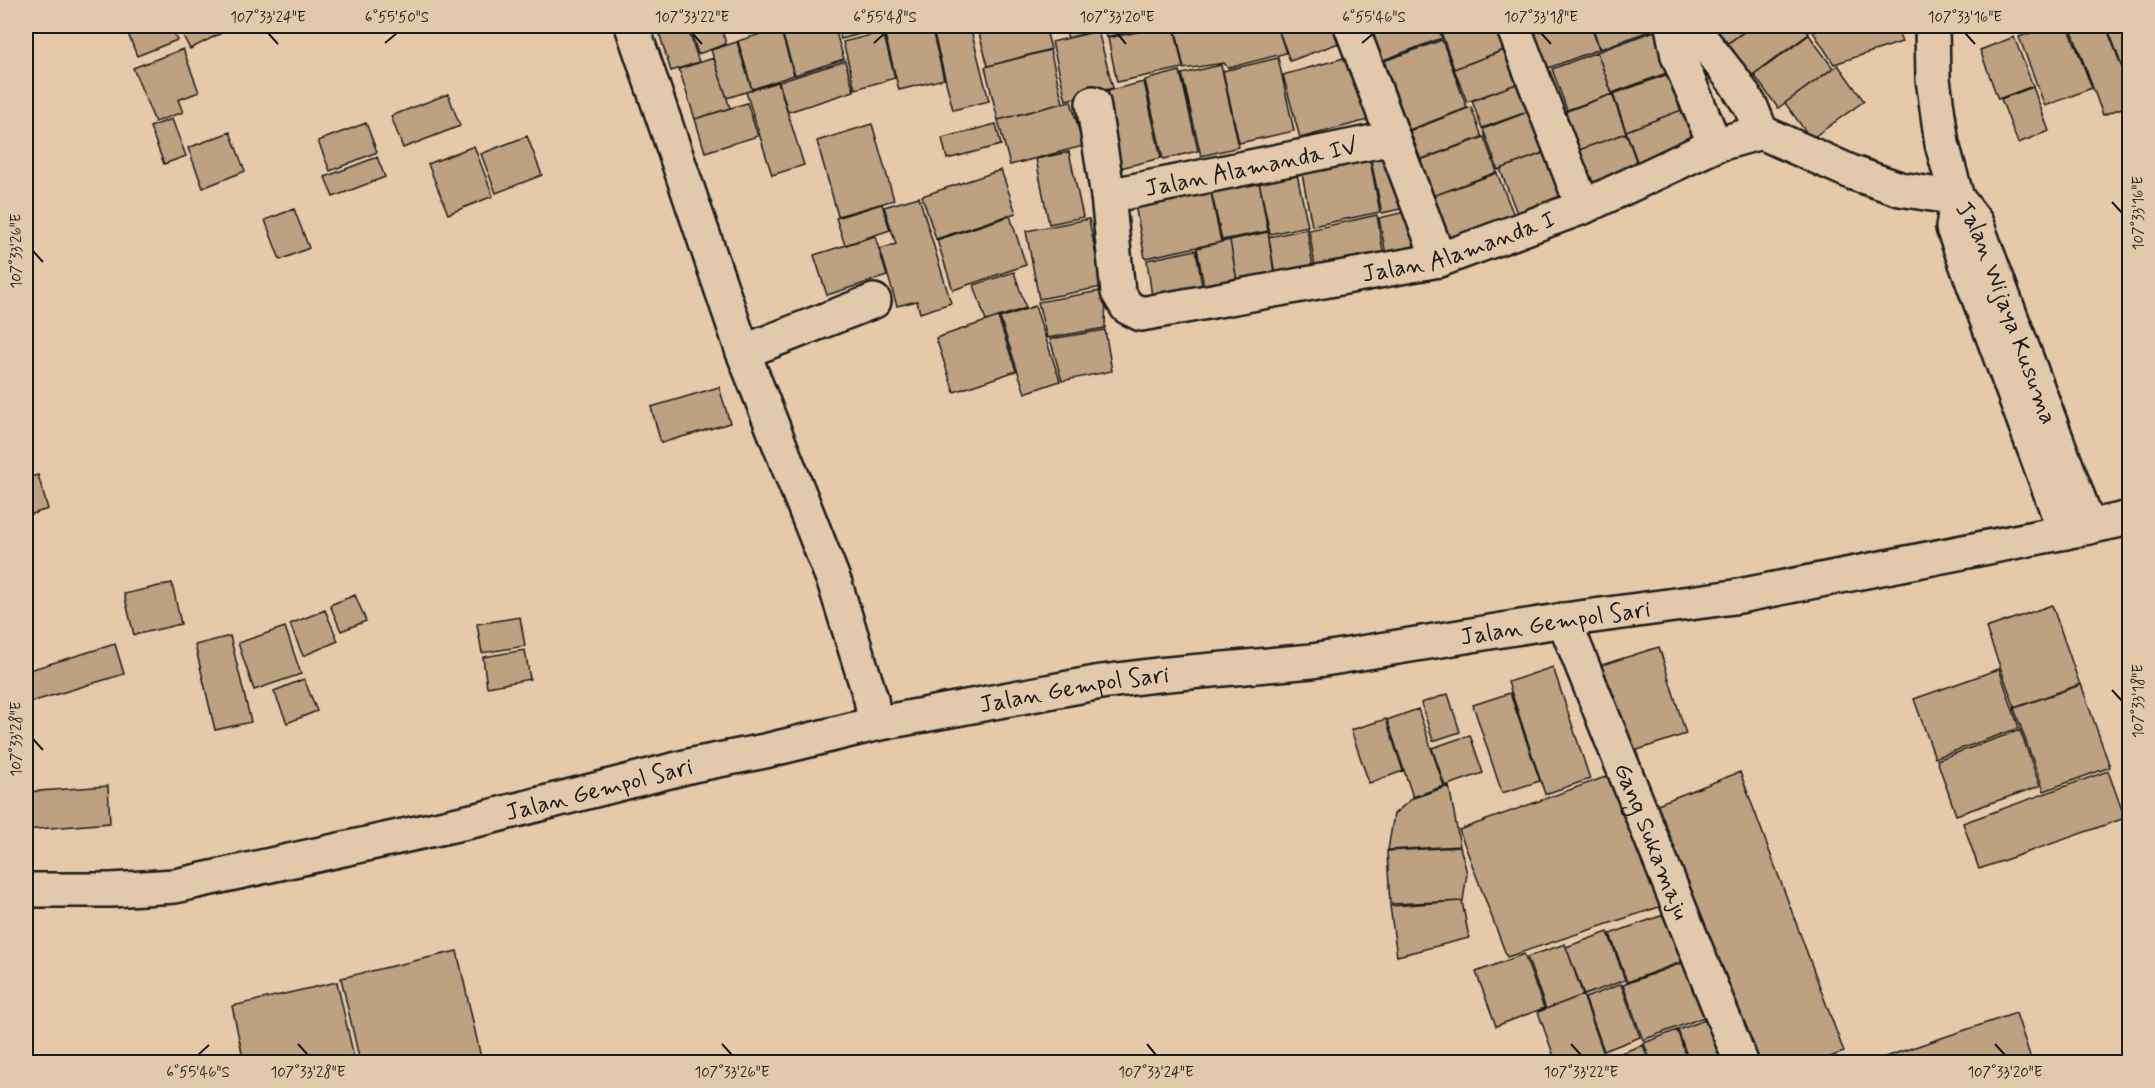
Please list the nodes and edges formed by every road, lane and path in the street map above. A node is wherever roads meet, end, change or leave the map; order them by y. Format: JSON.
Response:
{"nodes":[{"id":1,"x":632,"y":26,"type":"edge"},
{"id":2,"x":1351,"y":26,"type":"edge"},
{"id":3,"x":1513,"y":26,"type":"edge"},
{"id":4,"x":1672,"y":26,"type":"edge"},
{"id":5,"x":1691,"y":26,"type":"edge"},
{"id":6,"x":1932,"y":26,"type":"edge"},
{"id":7,"x":1093,"y":103,"type":"dead end"},
{"id":8,"x":1761,"y":132,"type":"junction"},
{"id":9,"x":1393,"y":138,"type":"junction"},
{"id":10,"x":1715,"y":145,"type":"junction"},
{"id":11,"x":1108,"y":196,"type":"junction"},
{"id":12,"x":1957,"y":198,"type":"junction"},
{"id":13,"x":1583,"y":207,"type":"junction"},
{"id":14,"x":1439,"y":261,"type":"junction"},
{"id":15,"x":874,"y":301,"type":"dead end"},
{"id":16,"x":743,"y":352,"type":"junction"},
{"id":17,"x":2130,"y":518,"type":"edge"},
{"id":18,"x":2077,"y":530,"type":"junction"},
{"id":19,"x":1564,"y":620,"type":"junction"},
{"id":20,"x":875,"y":724,"type":"junction"},
{"id":21,"x":26,"y":890,"type":"edge"},
{"id":22,"x":1741,"y":1062,"type":"edge"}],
"edges":[{"from":1,"to":16,"type":"street"},
{"from":2,"to":9,"type":"street"},
{"from":3,"to":13,"type":"street"},
{"from":4,"to":10,"type":"street"},
{"from":5,"to":8,"type":"street"},
{"from":6,"to":12,"type":"street"},
{"from":7,"to":11,"type":"street"},
{"from":8,"to":10,"type":"street","name":"Jalan Alamanda I"},
{"from":8,"to":12,"type":"street"},
{"from":9,"to":11,"type":"street","name":"Jalan Alamanda IV"},
{"from":9,"to":14,"type":"street"},
{"from":10,"to":13,"type":"street","name":"Jalan Alamanda I"},
{"from":11,"to":14,"type":"street","name":"Jalan Alamanda I"},
{"from":12,"to":18,"type":"street","name":"Jalan Wijaya Kusuma"},
{"from":13,"to":14,"type":"street","name":"Jalan Alamanda I"},
{"from":15,"to":16,"type":"street"},
{"from":16,"to":20,"type":"street"},
{"from":17,"to":18,"type":"street","name":"Jalan Gempol Sari"},
{"from":18,"to":19,"type":"street","name":"Jalan Gempol Sari"},
{"from":19,"to":20,"type":"street","name":"Jalan Gempol Sari"},
{"from":19,"to":22,"type":"street","name":"Gang Sukamaju"},
{"from":20,"to":21,"type":"street","name":"Jalan Gempol Sari"}]}
